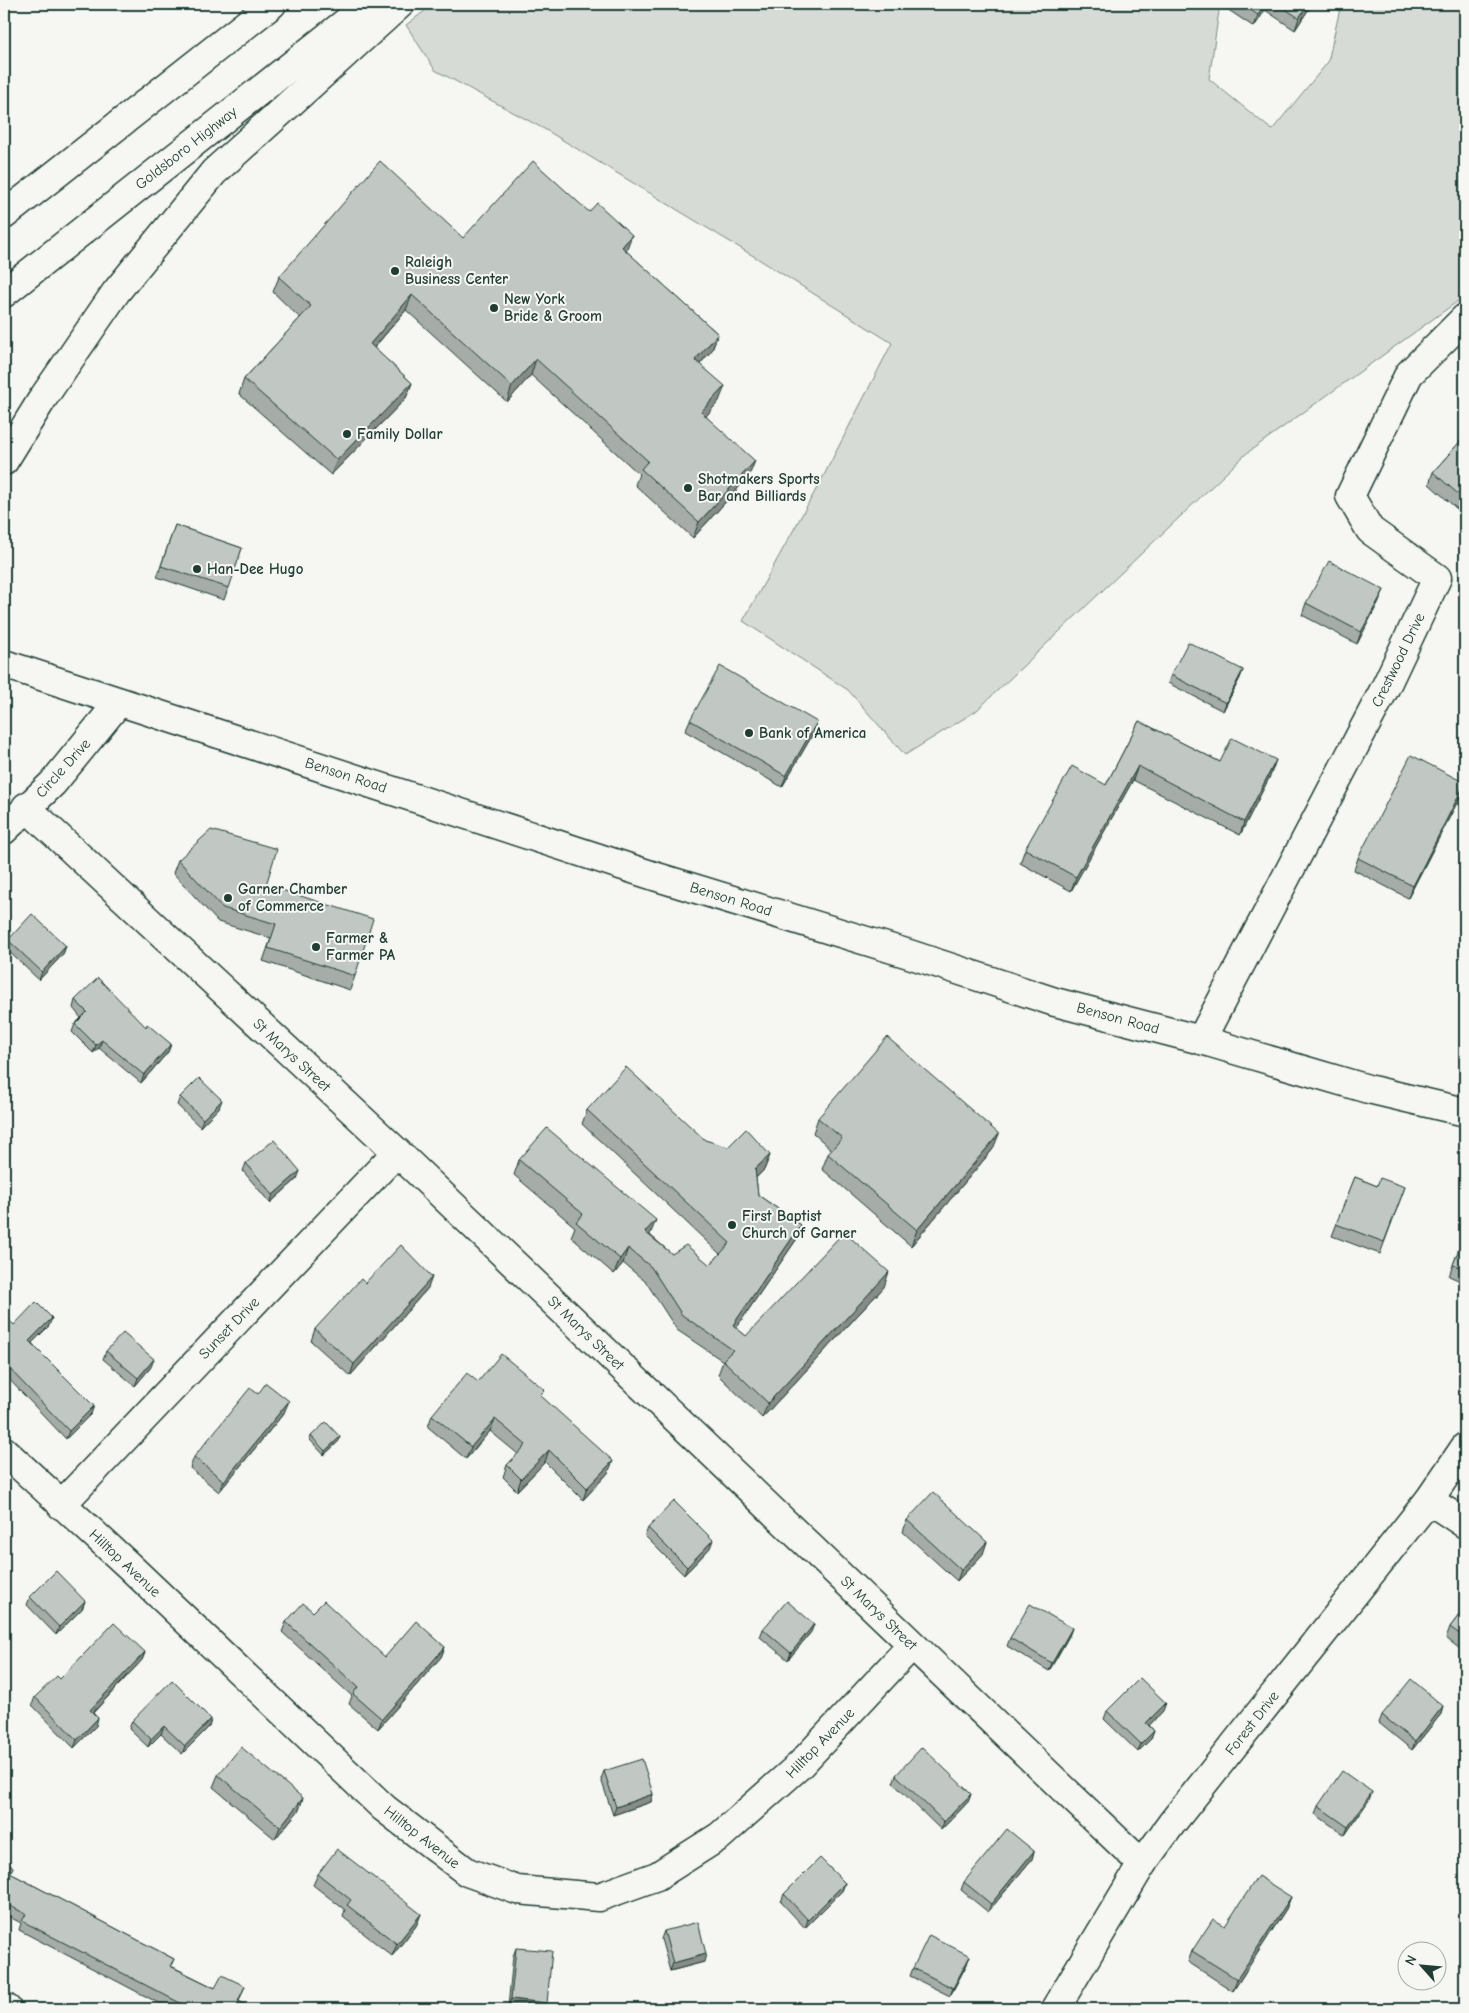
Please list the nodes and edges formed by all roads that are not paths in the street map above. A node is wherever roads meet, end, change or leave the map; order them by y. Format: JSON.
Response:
{"nodes":[{"id":1,"x":272,"y":4,"type":"edge"},
{"id":2,"x":361,"y":4,"type":"edge"},
{"id":3,"x":369,"y":4,"type":"edge"},
{"id":4,"x":400,"y":4,"type":"edge"},
{"id":5,"x":327,"y":37,"type":"junction"},
{"id":6,"x":4,"y":215,"type":"edge"},
{"id":7,"x":4,"y":293,"type":"edge"},
{"id":8,"x":1465,"y":318,"type":"edge"},
{"id":9,"x":4,"y":462,"type":"edge"},
{"id":10,"x":4,"y":664,"type":"edge"},
{"id":11,"x":119,"y":702,"type":"junction"},
{"id":12,"x":26,"y":808,"type":"junction"},
{"id":13,"x":4,"y":830,"type":"edge"},
{"id":14,"x":1201,"y":1040,"type":"junction"},
{"id":15,"x":1465,"y":1112,"type":"edge"},
{"id":16,"x":396,"y":1152,"type":"junction"},
{"id":17,"x":1465,"y":1447,"type":"edge"},
{"id":18,"x":4,"y":1451,"type":"edge"},
{"id":19,"x":1429,"y":1500,"type":"junction"},
{"id":20,"x":61,"y":1505,"type":"junction"},
{"id":21,"x":1465,"y":1524,"type":"edge"},
{"id":22,"x":912,"y":1645,"type":"junction"},
{"id":23,"x":1142,"y":1864,"type":"junction"},
{"id":24,"x":4,"y":2007,"type":"edge"},
{"id":25,"x":7,"y":2009,"type":"edge"},
{"id":26,"x":1055,"y":2009,"type":"edge"}],
"edges":[{"from":1,"to":6,"type":"street"},
{"from":2,"to":5,"type":"street"},
{"from":3,"to":5,"type":"street","name":"Goldsboro Highway"},
{"from":4,"to":9,"type":"street"},
{"from":5,"to":7,"type":"street","name":"Goldsboro Highway"},
{"from":8,"to":14,"type":"street","name":"Crestwood Drive"},
{"from":10,"to":11,"type":"street","name":"Benson Road"},
{"from":11,"to":12,"type":"street","name":"Circle Drive"},
{"from":11,"to":14,"type":"street","name":"Benson Road"},
{"from":12,"to":13,"type":"street","name":"Circle Drive"},
{"from":12,"to":16,"type":"street","name":"St Marys Street"},
{"from":14,"to":15,"type":"street","name":"Benson Road"},
{"from":16,"to":20,"type":"street","name":"Sunset Drive"},
{"from":16,"to":22,"type":"street","name":"St Marys Street"},
{"from":17,"to":19,"type":"street","name":"Forest Drive"},
{"from":18,"to":20,"type":"street","name":"Hilltop Avenue"},
{"from":19,"to":21,"type":"street"},
{"from":19,"to":23,"type":"street","name":"Forest Drive"},
{"from":20,"to":22,"type":"street","name":"Hilltop Avenue"},
{"from":22,"to":23,"type":"street","name":"St Marys Street"},
{"from":23,"to":26,"type":"street","name":"Forest Drive"},
{"from":24,"to":25,"type":"street"}]}
